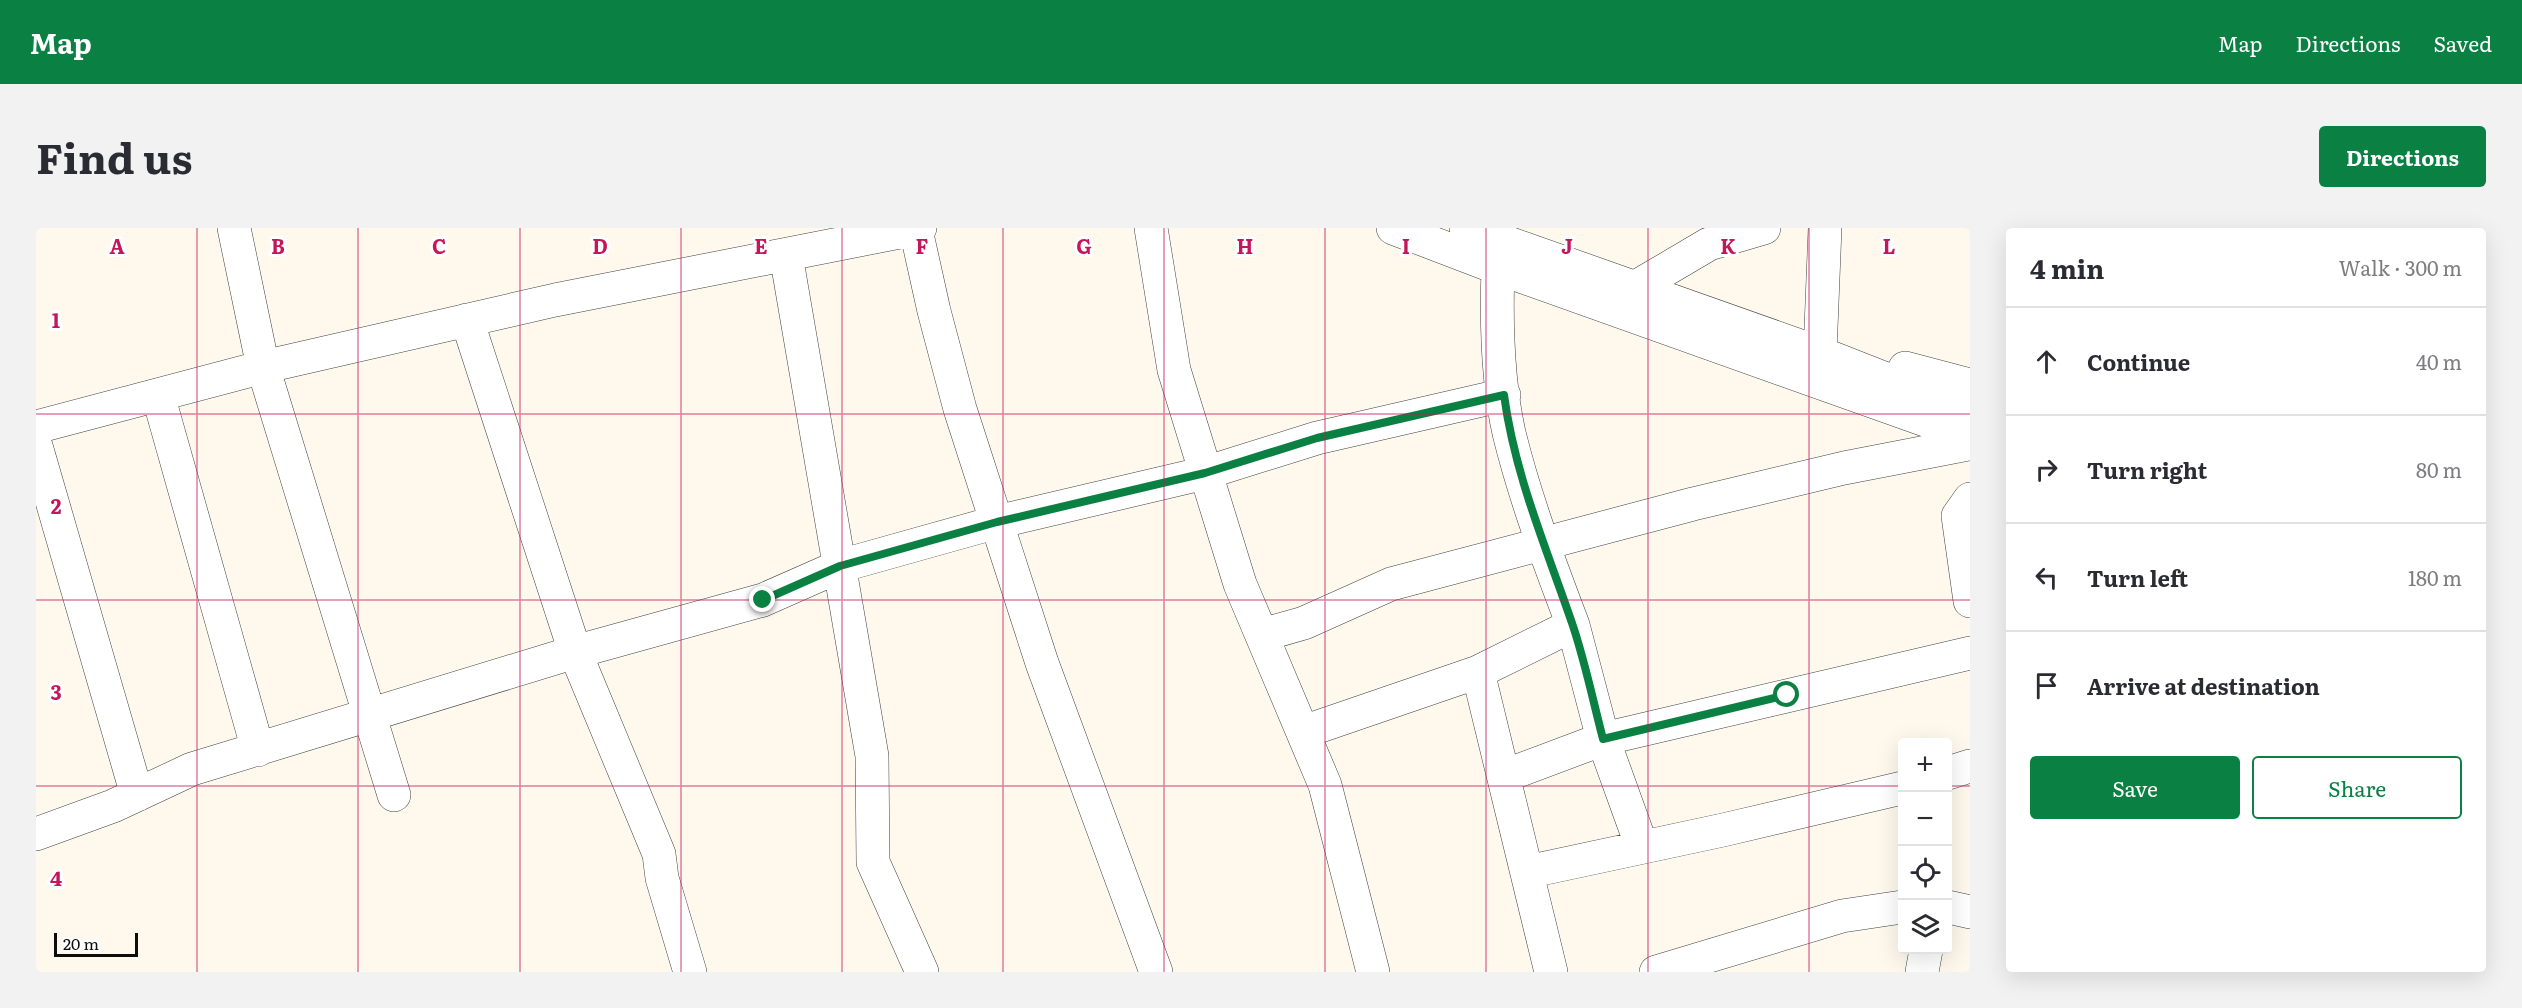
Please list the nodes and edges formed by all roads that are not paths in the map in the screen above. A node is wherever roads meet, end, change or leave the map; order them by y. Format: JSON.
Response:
{"nodes":[{"id":1,"x":234,"y":228,"type":"edge"},
{"id":2,"x":1151,"y":228,"type":"edge"},
{"id":3,"x":1393,"y":228,"type":"edge"},
{"id":4,"x":1466,"y":228,"type":"edge"},
{"id":5,"x":1764,"y":228,"type":"edge"},
{"id":6,"x":1825,"y":228,"type":"edge"},
{"id":7,"x":918,"y":229,"type":"edge"},
{"id":8,"x":1705,"y":236,"type":"edge"},
{"id":9,"x":786,"y":255,"type":"junction"},
{"id":10,"x":1498,"y":268,"type":"junction"},
{"id":11,"x":1636,"y":287,"type":"junction"},
{"id":12,"x":467,"y":320,"type":"junction"},
{"id":13,"x":1820,"y":353,"type":"junction"},
{"id":14,"x":263,"y":367,"type":"junction"},
{"id":15,"x":158,"y":395,"type":"junction"},
{"id":16,"x":1504,"y":395,"type":"junction"},
{"id":17,"x":1968,"y":426,"type":"edge"},
{"id":18,"x":36,"y":427,"type":"edge"},
{"id":19,"x":36,"y":446,"type":"edge"},
{"id":20,"x":1205,"y":473,"type":"junction"},
{"id":21,"x":1970,"y":499,"type":"edge"},
{"id":22,"x":997,"y":522,"type":"junction"},
{"id":23,"x":1542,"y":545,"type":"junction"},
{"id":24,"x":840,"y":566,"type":"junction"},
{"id":25,"x":1970,"y":601,"type":"edge"},
{"id":26,"x":1573,"y":625,"type":"junction"},
{"id":27,"x":1262,"y":635,"type":"junction"},
{"id":28,"x":575,"y":651,"type":"junction"},
{"id":29,"x":1970,"y":653,"type":"edge"},
{"id":30,"x":1478,"y":672,"type":"junction"},
{"id":31,"x":370,"y":716,"type":"junction"},
{"id":32,"x":1302,"y":732,"type":"junction"},
{"id":33,"x":1603,"y":739,"type":"junction"},
{"id":34,"x":258,"y":750,"type":"junction"},
{"id":35,"x":1970,"y":766,"type":"edge"},
{"id":36,"x":1952,"y":771,"type":"edge"},
{"id":37,"x":1504,"y":776,"type":"junction"},
{"id":38,"x":1898,"y":789,"type":"edge"},
{"id":39,"x":137,"y":795,"type":"junction"},
{"id":40,"x":394,"y":795,"type":"dead end"},
{"id":41,"x":36,"y":834,"type":"edge"},
{"id":42,"x":1642,"y":847,"type":"junction"},
{"id":43,"x":1527,"y":872,"type":"junction"},
{"id":44,"x":1952,"y":907,"type":"edge"},
{"id":45,"x":1898,"y":908,"type":"edge"},
{"id":46,"x":1970,"y":912,"type":"edge"},
{"id":47,"x":1925,"y":954,"type":"edge"},
{"id":48,"x":690,"y":972,"type":"edge"},
{"id":49,"x":922,"y":972,"type":"edge"},
{"id":50,"x":1156,"y":972,"type":"edge"},
{"id":51,"x":1373,"y":972,"type":"edge"},
{"id":52,"x":1551,"y":972,"type":"edge"},
{"id":53,"x":1656,"y":972,"type":"edge"},
{"id":54,"x":1923,"y":972,"type":"edge"}],
"edges":[{"from":1,"to":14,"type":"street"},
{"from":2,"to":20,"type":"street"},
{"from":3,"to":10,"type":"street"},
{"from":4,"to":11,"type":"street"},
{"from":5,"to":8,"type":"street"},
{"from":6,"to":13,"type":"street"},
{"from":7,"to":9,"type":"street"},
{"from":7,"to":22,"type":"street"},
{"from":8,"to":11,"type":"street"},
{"from":9,"to":12,"type":"street"},
{"from":9,"to":24,"type":"street"},
{"from":10,"to":16,"type":"street"},
{"from":10,"to":17,"type":"street"},
{"from":11,"to":13,"type":"street"},
{"from":12,"to":14,"type":"street"},
{"from":12,"to":28,"type":"street"},
{"from":13,"to":17,"type":"street"},
{"from":14,"to":15,"type":"street"},
{"from":14,"to":31,"type":"street"},
{"from":15,"to":18,"type":"street"},
{"from":15,"to":34,"type":"street"},
{"from":16,"to":20,"type":"street"},
{"from":16,"to":23,"type":"street"},
{"from":17,"to":23,"type":"street"},
{"from":19,"to":39,"type":"street"},
{"from":20,"to":22,"type":"street"},
{"from":20,"to":27,"type":"street"},
{"from":21,"to":25,"type":"street"},
{"from":22,"to":24,"type":"street"},
{"from":22,"to":50,"type":"street"},
{"from":23,"to":26,"type":"street"},
{"from":23,"to":27,"type":"street"},
{"from":24,"to":28,"type":"street"},
{"from":24,"to":49,"type":"street"},
{"from":26,"to":30,"type":"street"},
{"from":26,"to":33,"type":"street"},
{"from":27,"to":32,"type":"street"},
{"from":28,"to":31,"type":"street"},
{"from":28,"to":48,"type":"street"},
{"from":29,"to":33,"type":"street"},
{"from":30,"to":32,"type":"street"},
{"from":30,"to":37,"type":"street"},
{"from":31,"to":34,"type":"street"},
{"from":31,"to":40,"type":"street"},
{"from":32,"to":51,"type":"street"},
{"from":33,"to":37,"type":"street"},
{"from":33,"to":42,"type":"street"},
{"from":34,"to":39,"type":"street"},
{"from":35,"to":36,"type":"street"},
{"from":37,"to":43,"type":"street"},
{"from":38,"to":42,"type":"street"},
{"from":39,"to":41,"type":"street"},
{"from":42,"to":43,"type":"street"},
{"from":43,"to":52,"type":"street"},
{"from":44,"to":46,"type":"street"},
{"from":45,"to":53,"type":"street"},
{"from":47,"to":54,"type":"street"}]}
